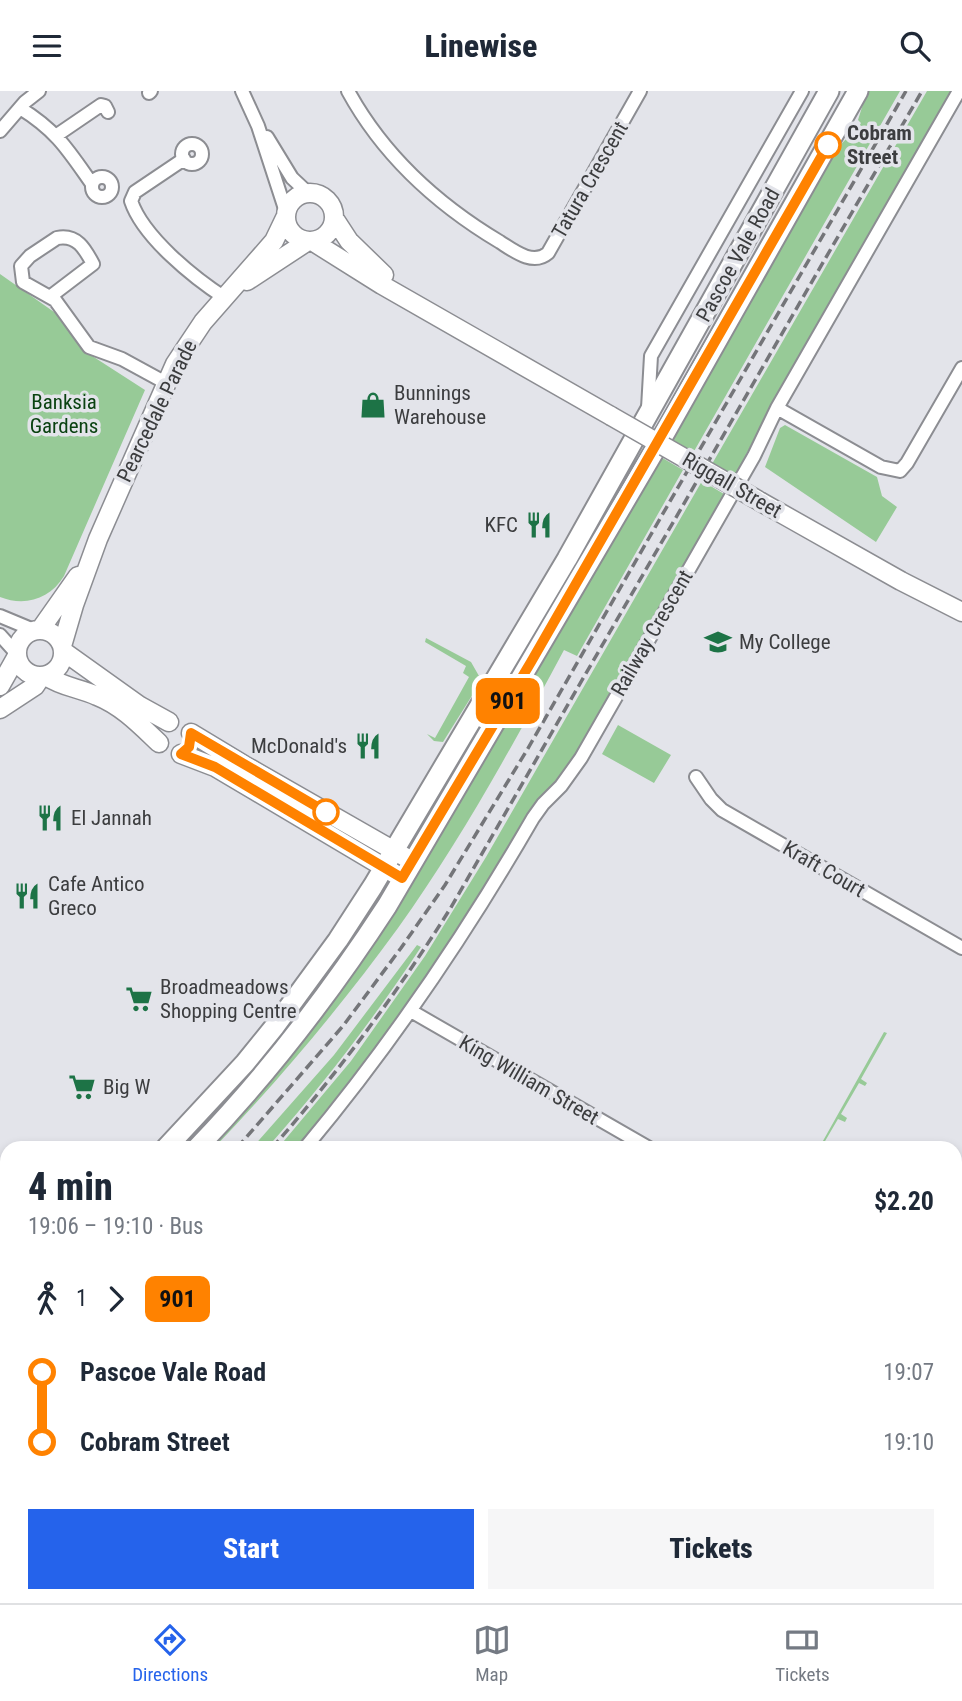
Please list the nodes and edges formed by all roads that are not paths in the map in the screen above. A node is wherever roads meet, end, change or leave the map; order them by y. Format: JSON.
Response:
{"nodes":[{"id":1,"x":39,"y":91,"type":"edge"},
{"id":2,"x":242,"y":91,"type":"edge"},
{"id":3,"x":348,"y":91,"type":"edge"},
{"id":4,"x":640,"y":91,"type":"edge"},
{"id":5,"x":802,"y":91,"type":"edge"},
{"id":6,"x":829,"y":91,"type":"edge"},
{"id":7,"x":858,"y":91,"type":"edge"},
{"id":8,"x":960,"y":93,"type":"edge"},
{"id":9,"x":20,"y":108,"type":"junction"},
{"id":10,"x":108,"y":111,"type":"dead end"},
{"id":11,"x":44,"y":123,"type":"junction"},
{"id":12,"x":258,"y":126,"type":"junction"},
{"id":13,"x":0,"y":131,"type":"edge"},
{"id":14,"x":57,"y":135,"type":"junction"},
{"id":15,"x":184,"y":159,"type":"dead end"},
{"id":16,"x":92,"y":184,"type":"dead end"},
{"id":17,"x":308,"y":193,"type":"junction"},
{"id":18,"x":286,"y":214,"type":"junction"},
{"id":19,"x":334,"y":218,"type":"junction"},
{"id":20,"x":310,"y":241,"type":"junction"},
{"id":21,"x":772,"y":241,"type":"junction"},
{"id":22,"x":227,"y":295,"type":"junction"},
{"id":23,"x":51,"y":296,"type":"junction"},
{"id":24,"x":418,"y":304,"type":"junction"},
{"id":25,"x":690,"y":342,"type":"junction"},
{"id":26,"x":962,"y":368,"type":"edge"},
{"id":27,"x":166,"y":383,"type":"junction"},
{"id":28,"x":777,"y":408,"type":"junction"},
{"id":29,"x":647,"y":419,"type":"junction"},
{"id":30,"x":98,"y":539,"type":"junction"},
{"id":31,"x":901,"y":581,"type":"junction"},
{"id":32,"x":962,"y":612,"type":"edge"},
{"id":33,"x":0,"y":615,"type":"edge"},
{"id":34,"x":962,"y":621,"type":"edge"},
{"id":35,"x":38,"y":630,"type":"junction"},
{"id":36,"x":0,"y":635,"type":"edge"},
{"id":37,"x":63,"y":649,"type":"junction"},
{"id":38,"x":17,"y":655,"type":"junction"},
{"id":39,"x":531,"y":662,"type":"junction"},
{"id":40,"x":498,"y":672,"type":"junction"},
{"id":41,"x":44,"y":676,"type":"junction"},
{"id":42,"x":0,"y":686,"type":"edge"},
{"id":43,"x":0,"y":709,"type":"edge"},
{"id":44,"x":169,"y":722,"type":"junction"},
{"id":45,"x":191,"y":733,"type":"junction"},
{"id":46,"x":159,"y":743,"type":"junction"},
{"id":47,"x":181,"y":754,"type":"junction"},
{"id":48,"x":696,"y":777,"type":"dead end"},
{"id":49,"x":389,"y":859,"type":"junction"},
{"id":50,"x":407,"y":870,"type":"junction"},
{"id":51,"x":962,"y":948,"type":"edge"},
{"id":52,"x":411,"y":1011,"type":"junction"},
{"id":53,"x":173,"y":1141,"type":"edge"},
{"id":54,"x":203,"y":1141,"type":"edge"},
{"id":55,"x":311,"y":1141,"type":"edge"},
{"id":56,"x":637,"y":1141,"type":"edge"}],
"edges":[{"from":1,"to":9,"type":"street"},
{"from":1,"to":11,"type":"street"},
{"from":2,"to":12,"type":"street"},
{"from":3,"to":4,"type":"street","name":"Tatura Crescent"},
{"from":5,"to":29,"type":"street","name":"Pascoe Vale Road"},
{"from":6,"to":25,"type":"main road","name":"Pascoe Vale Road"},
{"from":7,"to":21,"type":"main road","name":"Pascoe Vale Road"},
{"from":8,"to":28,"type":"street","name":"Railway Crescent"},
{"from":9,"to":11,"type":"street"},
{"from":9,"to":13,"type":"street"},
{"from":10,"to":14,"type":"street"},
{"from":11,"to":14,"type":"street"},
{"from":12,"to":17,"type":"street"},
{"from":12,"to":18,"type":"street"},
{"from":14,"to":16,"type":"street"},
{"from":15,"to":22,"type":"street"},
{"from":17,"to":18,"type":"street"},
{"from":17,"to":19,"type":"street"},
{"from":18,"to":20,"type":"street"},
{"from":18,"to":22,"type":"street","name":"Pearcedale Parade"},
{"from":19,"to":20,"type":"street"},
{"from":19,"to":24,"type":"street","name":"Riggall Street"},
{"from":20,"to":22,"type":"street","name":"Pearcedale Parade"},
{"from":20,"to":24,"type":"street","name":"Riggall Street"},
{"from":21,"to":25,"type":"main road"},
{"from":21,"to":39,"type":"main road","name":"Pascoe Vale Road"},
{"from":22,"to":27,"type":"street","name":"Pearcedale Parade"},
{"from":23,"to":23,"type":"street"},
{"from":23,"to":27,"type":"street"},
{"from":24,"to":31,"type":"street","name":"Riggall Street","bridge":true},
{"from":25,"to":29,"type":"main road","name":"Pascoe Vale Road"},
{"from":26,"to":28,"type":"street"},
{"from":27,"to":30,"type":"street","name":"Pearcedale Parade"},
{"from":28,"to":52,"type":"street","name":"Railway Crescent"},
{"from":29,"to":40,"type":"main road","name":"Pascoe Vale Road"},
{"from":30,"to":35,"type":"street","name":"Pearcedale Parade"},
{"from":30,"to":37,"type":"street","name":"Pearcedale Parade"},
{"from":31,"to":32,"type":"street","name":"Riggall Street"},
{"from":31,"to":34,"type":"street","name":"Riggall Street"},
{"from":33,"to":35,"type":"street"},
{"from":35,"to":37,"type":"street"},
{"from":35,"to":38,"type":"street"},
{"from":36,"to":38,"type":"street"},
{"from":37,"to":41,"type":"street"},
{"from":37,"to":44,"type":"street"},
{"from":38,"to":41,"type":"street"},
{"from":38,"to":42,"type":"street"},
{"from":39,"to":40,"type":"main road"},
{"from":39,"to":50,"type":"main road","name":"Pascoe Vale Road"},
{"from":40,"to":49,"type":"main road","name":"Pascoe Vale Road"},
{"from":41,"to":43,"type":"street"},
{"from":41,"to":46,"type":"street"},
{"from":44,"to":45,"type":"street"},
{"from":44,"to":46,"type":"street"},
{"from":45,"to":47,"type":"street"},
{"from":45,"to":49,"type":"street"},
{"from":46,"to":47,"type":"street"},
{"from":47,"to":49,"type":"street"},
{"from":48,"to":51,"type":"street","name":"Kraft Court"},
{"from":49,"to":50,"type":"street"},
{"from":49,"to":53,"type":"main road","name":"Pascoe Vale Road"},
{"from":50,"to":54,"type":"main road","name":"Pascoe Vale Road"},
{"from":52,"to":55,"type":"street","name":"Railway Crescent"},
{"from":52,"to":56,"type":"street","name":"King William Street"}]}
